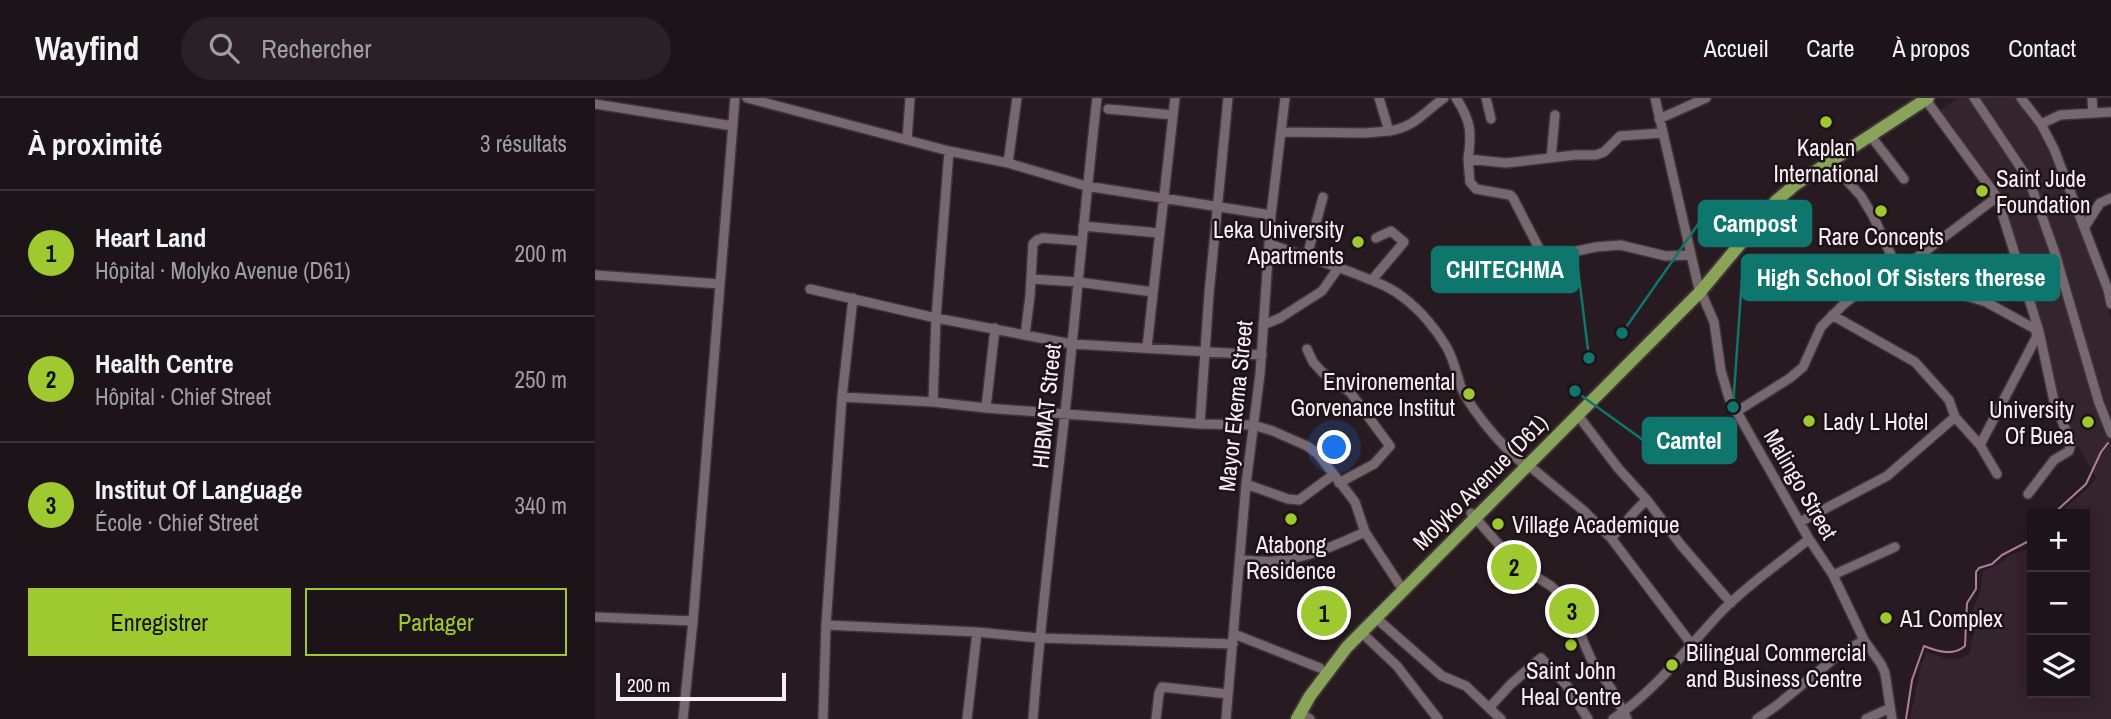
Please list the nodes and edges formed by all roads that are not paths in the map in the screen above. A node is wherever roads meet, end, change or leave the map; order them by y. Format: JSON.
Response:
{"nodes":[{"id":1,"x":736,"y":98,"type":"edge"},
{"id":2,"x":747,"y":98,"type":"edge"},
{"id":3,"x":910,"y":98,"type":"edge"},
{"id":4,"x":1017,"y":98,"type":"edge"},
{"id":5,"x":1097,"y":98,"type":"edge"},
{"id":6,"x":1175,"y":98,"type":"edge"},
{"id":7,"x":1228,"y":98,"type":"edge"},
{"id":8,"x":1285,"y":98,"type":"edge"},
{"id":9,"x":1379,"y":98,"type":"edge"},
{"id":10,"x":1444,"y":98,"type":"edge"},
{"id":11,"x":1456,"y":98,"type":"edge"},
{"id":12,"x":1486,"y":98,"type":"edge"},
{"id":13,"x":1655,"y":98,"type":"edge"},
{"id":14,"x":1706,"y":98,"type":"edge"},
{"id":15,"x":1974,"y":98,"type":"edge"},
{"id":16,"x":2021,"y":98,"type":"edge"},
{"id":17,"x":2092,"y":98,"type":"edge"},
{"id":18,"x":1923,"y":99,"type":"edge"},
{"id":19,"x":595,"y":104,"type":"edge"},
{"id":20,"x":1108,"y":109,"type":"dead end"},
{"id":21,"x":2111,"y":112,"type":"edge"},
{"id":22,"x":2093,"y":113,"type":"junction"},
{"id":23,"x":1173,"y":115,"type":"junction"},
{"id":24,"x":1555,"y":115,"type":"dead end"},
{"id":25,"x":1492,"y":118,"type":"dead end"},
{"id":26,"x":1659,"y":119,"type":"junction"},
{"id":27,"x":2041,"y":124,"type":"junction"},
{"id":28,"x":733,"y":126,"type":"junction"},
{"id":29,"x":1281,"y":131,"type":"junction"},
{"id":30,"x":1389,"y":131,"type":"junction"},
{"id":31,"x":1662,"y":133,"type":"junction"},
{"id":32,"x":1870,"y":135,"type":"junction"},
{"id":33,"x":907,"y":140,"type":"junction"},
{"id":34,"x":949,"y":151,"type":"junction"},
{"id":35,"x":1551,"y":158,"type":"junction"},
{"id":36,"x":1468,"y":159,"type":"junction"},
{"id":37,"x":1830,"y":162,"type":"junction"},
{"id":38,"x":1008,"y":163,"type":"junction"},
{"id":39,"x":1904,"y":179,"type":"dead end"},
{"id":40,"x":1086,"y":186,"type":"junction"},
{"id":41,"x":1323,"y":197,"type":"dead end"},
{"id":42,"x":1997,"y":197,"type":"junction"},
{"id":43,"x":2111,"y":198,"type":"edge"},
{"id":44,"x":1164,"y":199,"type":"junction"},
{"id":45,"x":1217,"y":206,"type":"junction"},
{"id":46,"x":1271,"y":215,"type":"junction"},
{"id":47,"x":1083,"y":226,"type":"junction"},
{"id":48,"x":2084,"y":228,"type":"junction"},
{"id":49,"x":1159,"y":233,"type":"junction"},
{"id":50,"x":1376,"y":237,"type":"dead end"},
{"id":51,"x":1081,"y":241,"type":"junction"},
{"id":52,"x":1269,"y":244,"type":"junction"},
{"id":53,"x":1691,"y":255,"type":"junction"},
{"id":54,"x":1307,"y":256,"type":"junction"},
{"id":55,"x":1544,"y":258,"type":"junction"},
{"id":56,"x":1339,"y":267,"type":"junction"},
{"id":57,"x":1901,"y":267,"type":"junction"},
{"id":58,"x":595,"y":275,"type":"edge"},
{"id":59,"x":1031,"y":279,"type":"junction"},
{"id":60,"x":1508,"y":279,"type":"dead end"},
{"id":61,"x":1372,"y":280,"type":"junction"},
{"id":62,"x":1078,"y":282,"type":"junction"},
{"id":63,"x":720,"y":284,"type":"junction"},
{"id":64,"x":1699,"y":288,"type":"junction"},
{"id":65,"x":810,"y":289,"type":"dead end"},
{"id":66,"x":2109,"y":289,"type":"edge"},
{"id":67,"x":1153,"y":292,"type":"junction"},
{"id":68,"x":853,"y":298,"type":"junction"},
{"id":69,"x":2111,"y":304,"type":"edge"},
{"id":70,"x":1832,"y":316,"type":"junction"},
{"id":71,"x":936,"y":318,"type":"junction"},
{"id":72,"x":1263,"y":325,"type":"junction"},
{"id":73,"x":995,"y":328,"type":"junction"},
{"id":74,"x":2037,"y":330,"type":"junction"},
{"id":75,"x":1025,"y":335,"type":"junction"},
{"id":76,"x":1072,"y":344,"type":"junction"},
{"id":77,"x":1147,"y":347,"type":"junction"},
{"id":78,"x":1307,"y":349,"type":"dead end"},
{"id":79,"x":1205,"y":351,"type":"junction"},
{"id":80,"x":1262,"y":355,"type":"junction"},
{"id":81,"x":842,"y":397,"type":"junction"},
{"id":82,"x":933,"y":402,"type":"junction"},
{"id":83,"x":986,"y":408,"type":"junction"},
{"id":84,"x":1736,"y":412,"type":"junction"},
{"id":85,"x":1065,"y":413,"type":"junction"},
{"id":86,"x":1577,"y":414,"type":"junction"},
{"id":87,"x":1955,"y":417,"type":"junction"},
{"id":88,"x":1200,"y":425,"type":"junction"},
{"id":89,"x":1253,"y":425,"type":"junction"},
{"id":90,"x":2111,"y":433,"type":"edge"},
{"id":91,"x":1980,"y":445,"type":"junction"},
{"id":92,"x":1524,"y":463,"type":"junction"},
{"id":93,"x":1997,"y":474,"type":"dead end"},
{"id":94,"x":1336,"y":479,"type":"junction"},
{"id":95,"x":1246,"y":484,"type":"junction"},
{"id":96,"x":2028,"y":494,"type":"dead end"},
{"id":97,"x":1647,"y":500,"type":"junction"},
{"id":98,"x":1473,"y":515,"type":"junction"},
{"id":99,"x":1800,"y":522,"type":"junction"},
{"id":100,"x":1365,"y":532,"type":"junction"},
{"id":101,"x":1611,"y":538,"type":"junction"},
{"id":102,"x":1809,"y":540,"type":"junction"},
{"id":103,"x":1895,"y":547,"type":"dead end"},
{"id":104,"x":1240,"y":560,"type":"junction"},
{"id":105,"x":1833,"y":575,"type":"junction"},
{"id":106,"x":1399,"y":584,"type":"junction"},
{"id":107,"x":1731,"y":603,"type":"junction"},
{"id":108,"x":595,"y":617,"type":"edge"},
{"id":109,"x":1376,"y":618,"type":"junction"},
{"id":110,"x":693,"y":621,"type":"junction"},
{"id":111,"x":827,"y":625,"type":"junction"},
{"id":112,"x":977,"y":632,"type":"junction"},
{"id":113,"x":1361,"y":632,"type":"junction"},
{"id":114,"x":1039,"y":638,"type":"junction"},
{"id":115,"x":1234,"y":639,"type":"junction"},
{"id":116,"x":1864,"y":640,"type":"junction"},
{"id":117,"x":1692,"y":645,"type":"junction"},
{"id":118,"x":1320,"y":668,"type":"junction"},
{"id":119,"x":1228,"y":694,"type":"junction"},
{"id":120,"x":1489,"y":708,"type":"junction"},
{"id":121,"x":1890,"y":708,"type":"junction"},
{"id":122,"x":1625,"y":716,"type":"edge"},
{"id":123,"x":1299,"y":718,"type":"edge"},
{"id":124,"x":683,"y":719,"type":"edge"},
{"id":125,"x":823,"y":719,"type":"edge"},
{"id":126,"x":967,"y":719,"type":"edge"},
{"id":127,"x":1033,"y":719,"type":"edge"},
{"id":128,"x":1156,"y":719,"type":"edge"},
{"id":129,"x":1226,"y":719,"type":"edge"},
{"id":130,"x":1438,"y":719,"type":"edge"},
{"id":131,"x":1501,"y":719,"type":"edge"},
{"id":132,"x":1588,"y":719,"type":"edge"},
{"id":133,"x":1613,"y":719,"type":"edge"},
{"id":134,"x":1757,"y":719,"type":"edge"},
{"id":135,"x":1866,"y":719,"type":"edge"},
{"id":136,"x":1892,"y":719,"type":"edge"}],
"edges":[{"from":1,"to":28,"type":"street"},
{"from":2,"to":33,"type":"street"},
{"from":3,"to":33,"type":"street"},
{"from":4,"to":38,"type":"street"},
{"from":5,"to":40,"type":"street","name":"HIBMAT Street"},
{"from":6,"to":23,"type":"street"},
{"from":7,"to":45,"type":"street"},
{"from":8,"to":29,"type":"street","name":"Mayor Ekema Street"},
{"from":9,"to":30,"type":"street"},
{"from":10,"to":30,"type":"street"},
{"from":11,"to":36,"type":"street"},
{"from":12,"to":25,"type":"street"},
{"from":13,"to":26,"type":"street","name":"Malingo Street"},
{"from":14,"to":26,"type":"street"},
{"from":15,"to":90,"type":"street"},
{"from":16,"to":27,"type":"street"},
{"from":17,"to":22,"type":"street"},
{"from":18,"to":32,"type":"highway","name":"Molyko Avenue (D61)"},
{"from":18,"to":42,"type":"street"},
{"from":18,"to":64,"type":"highway","name":"Molyko Avenue (D61)"},
{"from":19,"to":28,"type":"street"},
{"from":20,"to":23,"type":"street"},
{"from":21,"to":22,"type":"street"},
{"from":22,"to":27,"type":"street"},
{"from":23,"to":44,"type":"street"},
{"from":24,"to":35,"type":"street"},
{"from":26,"to":31,"type":"street","name":"Malingo Street"},
{"from":27,"to":48,"type":"street"},
{"from":28,"to":63,"type":"street"},
{"from":29,"to":30,"type":"street"},
{"from":29,"to":46,"type":"street","name":"Mayor Ekema Street"},
{"from":31,"to":35,"type":"street"},
{"from":31,"to":53,"type":"street","name":"Malingo Street"},
{"from":32,"to":37,"type":"highway","name":"Molyko Avenue (D61)"},
{"from":32,"to":39,"type":"street"},
{"from":33,"to":34,"type":"street"},
{"from":34,"to":38,"type":"street"},
{"from":34,"to":71,"type":"street"},
{"from":35,"to":36,"type":"street"},
{"from":36,"to":55,"type":"street"},
{"from":37,"to":57,"type":"street"},
{"from":37,"to":64,"type":"highway","name":"Molyko Avenue (D61)"},
{"from":38,"to":40,"type":"street"},
{"from":40,"to":44,"type":"street"},
{"from":40,"to":47,"type":"street","name":"HIBMAT Street"},
{"from":41,"to":54,"type":"street"},
{"from":42,"to":57,"type":"street"},
{"from":42,"to":74,"type":"street"},
{"from":43,"to":48,"type":"street"},
{"from":44,"to":45,"type":"street"},
{"from":44,"to":49,"type":"street"},
{"from":45,"to":46,"type":"street"},
{"from":45,"to":79,"type":"street"},
{"from":46,"to":52,"type":"street","name":"Mayor Ekema Street"},
{"from":47,"to":49,"type":"street"},
{"from":47,"to":51,"type":"street","name":"HIBMAT Street"},
{"from":48,"to":66,"type":"street"},
{"from":49,"to":67,"type":"street"},
{"from":50,"to":61,"type":"street"},
{"from":51,"to":59,"type":"street"},
{"from":51,"to":62,"type":"street","name":"HIBMAT Street"},
{"from":52,"to":54,"type":"street"},
{"from":52,"to":72,"type":"street","name":"Mayor Ekema Street"},
{"from":53,"to":55,"type":"street"},
{"from":53,"to":64,"type":"street","name":"Malingo Street"},
{"from":54,"to":56,"type":"street"},
{"from":55,"to":60,"type":"street"},
{"from":56,"to":61,"type":"street"},
{"from":56,"to":72,"type":"street"},
{"from":57,"to":70,"type":"street"},
{"from":57,"to":74,"type":"street"},
{"from":58,"to":63,"type":"street"},
{"from":59,"to":62,"type":"street"},
{"from":59,"to":75,"type":"street"},
{"from":61,"to":92,"type":"street"},
{"from":62,"to":67,"type":"street"},
{"from":62,"to":76,"type":"street","name":"HIBMAT Street"},
{"from":63,"to":110,"type":"street"},
{"from":64,"to":84,"type":"street","name":"Malingo Street"},
{"from":64,"to":86,"type":"highway","name":"Molyko Avenue (D61)"},
{"from":64,"to":92,"type":"highway","name":"Molyko Avenue (D61)"},
{"from":65,"to":68,"type":"street"},
{"from":66,"to":69,"type":"street"},
{"from":67,"to":77,"type":"street"},
{"from":68,"to":71,"type":"street"},
{"from":68,"to":81,"type":"street"},
{"from":70,"to":84,"type":"street"},
{"from":70,"to":87,"type":"street"},
{"from":71,"to":73,"type":"street"},
{"from":71,"to":82,"type":"street"},
{"from":72,"to":80,"type":"street","name":"Mayor Ekema Street"},
{"from":73,"to":75,"type":"street"},
{"from":73,"to":83,"type":"street"},
{"from":74,"to":91,"type":"street"},
{"from":74,"to":96,"type":"street"},
{"from":75,"to":76,"type":"street"},
{"from":76,"to":77,"type":"street"},
{"from":76,"to":85,"type":"street","name":"HIBMAT Street"},
{"from":77,"to":79,"type":"street"},
{"from":78,"to":94,"type":"street"},
{"from":79,"to":80,"type":"street"},
{"from":79,"to":88,"type":"street"},
{"from":80,"to":89,"type":"street","name":"Mayor Ekema Street"},
{"from":81,"to":82,"type":"street"},
{"from":81,"to":111,"type":"street"},
{"from":82,"to":83,"type":"street"},
{"from":83,"to":85,"type":"street"},
{"from":84,"to":99,"type":"street","name":"Malingo Street"},
{"from":85,"to":88,"type":"street"},
{"from":85,"to":114,"type":"street","name":"HIBMAT Street"},
{"from":86,"to":92,"type":"highway","name":"Molyko Avenue (D61)"},
{"from":86,"to":97,"type":"street"},
{"from":87,"to":91,"type":"street"},
{"from":87,"to":99,"type":"street"},
{"from":88,"to":89,"type":"street"},
{"from":89,"to":94,"type":"street"},
{"from":89,"to":95,"type":"street","name":"Mayor Ekema Street"},
{"from":91,"to":93,"type":"street"},
{"from":92,"to":98,"type":"highway","name":"Molyko Avenue (D61)"},
{"from":92,"to":101,"type":"street"},
{"from":94,"to":95,"type":"street"},
{"from":94,"to":100,"type":"street"},
{"from":95,"to":104,"type":"street","name":"Mayor Ekema Street"},
{"from":97,"to":101,"type":"street"},
{"from":97,"to":107,"type":"street"},
{"from":98,"to":106,"type":"highway","name":"Molyko Avenue (D61)"},
{"from":98,"to":109,"type":"highway","name":"Molyko Avenue (D61)"},
{"from":98,"to":122,"type":"street"},
{"from":99,"to":102,"type":"street","name":"Malingo Street"},
{"from":100,"to":104,"type":"street"},
{"from":100,"to":106,"type":"street"},
{"from":101,"to":117,"type":"street"},
{"from":102,"to":105,"type":"street","name":"Malingo Street"},
{"from":102,"to":107,"type":"street"},
{"from":103,"to":105,"type":"street"},
{"from":104,"to":115,"type":"street","name":"Mayor Ekema Street"},
{"from":105,"to":116,"type":"street","name":"Malingo Street"},
{"from":106,"to":118,"type":"highway","name":"Molyko Avenue (D61)"},
{"from":107,"to":117,"type":"street"},
{"from":108,"to":110,"type":"street"},
{"from":109,"to":113,"type":"highway","name":"Molyko Avenue (D61)"},
{"from":109,"to":120,"type":"street"},
{"from":110,"to":124,"type":"street"},
{"from":111,"to":112,"type":"street"},
{"from":111,"to":125,"type":"street"},
{"from":112,"to":114,"type":"street"},
{"from":112,"to":126,"type":"street"},
{"from":113,"to":123,"type":"highway","name":"Molyko Avenue (D61)"},
{"from":113,"to":130,"type":"street"},
{"from":114,"to":115,"type":"street"},
{"from":114,"to":127,"type":"street","name":"HIBMAT Street"},
{"from":115,"to":118,"type":"street"},
{"from":115,"to":119,"type":"street","name":"Mayor Ekema Street"},
{"from":116,"to":121,"type":"street","name":"Malingo Street"},
{"from":116,"to":134,"type":"street"},
{"from":117,"to":122,"type":"street"},
{"from":118,"to":123,"type":"highway","name":"Molyko Avenue (D61)"},
{"from":119,"to":128,"type":"street"},
{"from":119,"to":129,"type":"street","name":"Mayor Ekema Street"},
{"from":120,"to":131,"type":"street"},
{"from":120,"to":132,"type":"street"},
{"from":121,"to":135,"type":"street"},
{"from":121,"to":136,"type":"street","name":"Malingo Street"},
{"from":122,"to":133,"type":"street"}]}
